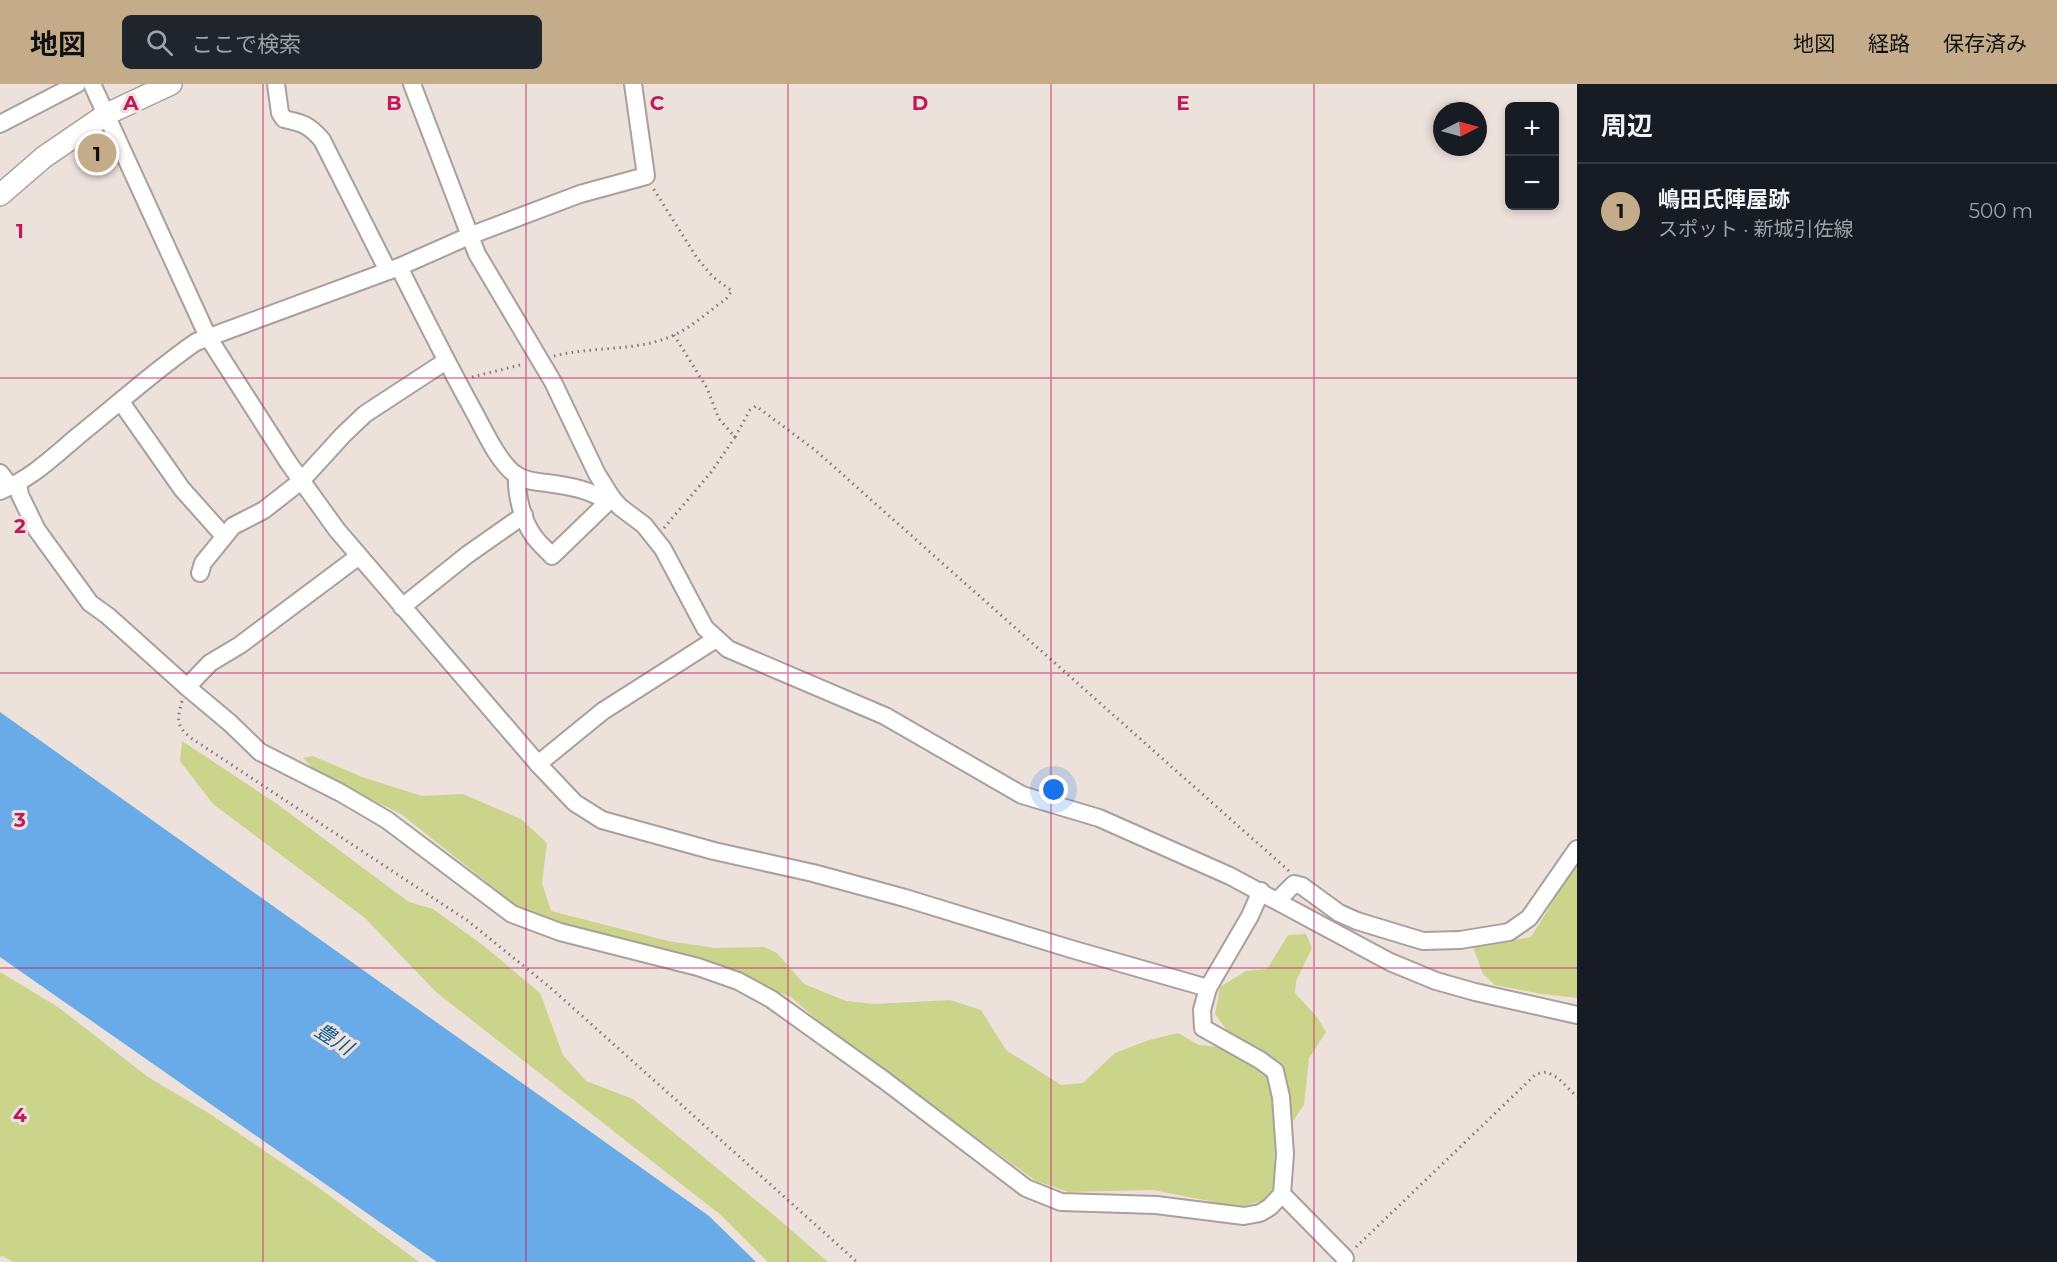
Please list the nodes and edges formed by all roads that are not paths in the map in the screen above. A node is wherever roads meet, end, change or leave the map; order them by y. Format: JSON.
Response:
{"nodes":[{"id":1,"x":77,"y":84,"type":"edge"},
{"id":2,"x":92,"y":84,"type":"edge"},
{"id":3,"x":171,"y":84,"type":"edge"},
{"id":4,"x":276,"y":84,"type":"edge"},
{"id":5,"x":412,"y":84,"type":"edge"},
{"id":6,"x":633,"y":84,"type":"edge"},
{"id":7,"x":107,"y":114,"type":"junction"},
{"id":8,"x":0,"y":124,"type":"edge"},
{"id":9,"x":0,"y":195,"type":"edge"},
{"id":10,"x":470,"y":236,"type":"junction"},
{"id":11,"x":394,"y":269,"type":"junction"},
{"id":12,"x":208,"y":337,"type":"junction"},
{"id":13,"x":446,"y":361,"type":"junction"},
{"id":14,"x":121,"y":402,"type":"junction"},
{"id":15,"x":0,"y":473,"type":"edge"},
{"id":16,"x":517,"y":476,"type":"junction"},
{"id":17,"x":301,"y":481,"type":"junction"},
{"id":18,"x":10,"y":487,"type":"edge"},
{"id":19,"x":610,"y":500,"type":"junction"},
{"id":20,"x":524,"y":515,"type":"junction"},
{"id":21,"x":224,"y":536,"type":"junction"},
{"id":22,"x":359,"y":556,"type":"junction"},
{"id":23,"x":200,"y":573,"type":"dead end"},
{"id":24,"x":402,"y":607,"type":"junction"},
{"id":25,"x":716,"y":639,"type":"junction"},
{"id":26,"x":187,"y":687,"type":"junction"},
{"id":27,"x":538,"y":764,"type":"junction"},
{"id":28,"x":1577,"y":849,"type":"edge"},
{"id":29,"x":1261,"y":891,"type":"junction"},
{"id":30,"x":1278,"y":900,"type":"junction"},
{"id":31,"x":1208,"y":988,"type":"junction"},
{"id":32,"x":1577,"y":1015,"type":"edge"},
{"id":33,"x":1282,"y":1194,"type":"junction"},
{"id":34,"x":1345,"y":1258,"type":"road end"}],
"edges":[{"from":1,"to":8,"type":"street"},
{"from":2,"to":7,"type":"street"},
{"from":3,"to":7,"type":"main road"},
{"from":4,"to":11,"type":"street"},
{"from":5,"to":10,"type":"street"},
{"from":6,"to":10,"type":"street"},
{"from":7,"to":9,"type":"main road"},
{"from":7,"to":12,"type":"street"},
{"from":10,"to":11,"type":"street"},
{"from":10,"to":19,"type":"street"},
{"from":11,"to":12,"type":"street"},
{"from":11,"to":13,"type":"street"},
{"from":12,"to":14,"type":"street"},
{"from":12,"to":17,"type":"street"},
{"from":13,"to":16,"type":"street"},
{"from":13,"to":17,"type":"street"},
{"from":14,"to":18,"type":"street"},
{"from":14,"to":21,"type":"street"},
{"from":15,"to":18,"type":"street"},
{"from":16,"to":19,"type":"street"},
{"from":16,"to":20,"type":"street"},
{"from":17,"to":21,"type":"street"},
{"from":17,"to":22,"type":"street"},
{"from":18,"to":26,"type":"street"},
{"from":19,"to":20,"type":"street"},
{"from":19,"to":25,"type":"street"},
{"from":20,"to":24,"type":"street"},
{"from":21,"to":23,"type":"street"},
{"from":22,"to":24,"type":"street"},
{"from":22,"to":26,"type":"street"},
{"from":24,"to":27,"type":"street"},
{"from":25,"to":27,"type":"street"},
{"from":25,"to":29,"type":"street"},
{"from":26,"to":33,"type":"street"},
{"from":27,"to":31,"type":"street"},
{"from":28,"to":30,"type":"street"},
{"from":29,"to":30,"type":"street"},
{"from":29,"to":31,"type":"street"},
{"from":30,"to":32,"type":"street"},
{"from":31,"to":33,"type":"street"},
{"from":33,"to":34,"type":"street"}]}
